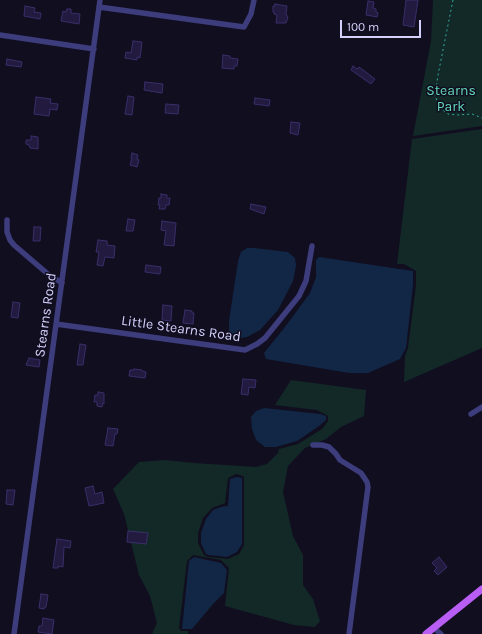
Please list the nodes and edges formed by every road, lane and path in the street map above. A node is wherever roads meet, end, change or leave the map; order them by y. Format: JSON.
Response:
{"nodes":[{"id":1,"x":100,"y":0,"type":"edge"},
{"id":2,"x":254,"y":0,"type":"edge"},
{"id":3,"x":453,"y":0,"type":"edge"},
{"id":4,"x":99,"y":7,"type":"junction"},
{"id":5,"x":0,"y":35,"type":"edge"},
{"id":6,"x":94,"y":49,"type":"junction"},
{"id":7,"x":482,"y":118,"type":"edge"},
{"id":8,"x":6,"y":220,"type":"dead end"},
{"id":9,"x":312,"y":246,"type":"dead end"},
{"id":10,"x":62,"y":283,"type":"junction"},
{"id":11,"x":56,"y":324,"type":"junction"},
{"id":12,"x":482,"y":407,"type":"edge"},
{"id":13,"x":471,"y":414,"type":"dead end"},
{"id":14,"x":314,"y":445,"type":"dead end"},
{"id":15,"x":482,"y":589,"type":"edge"},
{"id":16,"x":435,"y":631,"type":"edge"},
{"id":17,"x":14,"y":634,"type":"edge"},
{"id":18,"x":349,"y":634,"type":"edge"},
{"id":19,"x":426,"y":634,"type":"edge"},
{"id":20,"x":441,"y":634,"type":"edge"}],
"edges":[{"from":1,"to":4,"type":"street","name":"Stearns Road"},
{"from":2,"to":4,"type":"street"},
{"from":3,"to":7,"type":"path"},
{"from":4,"to":6,"type":"street","name":"Stearns Road"},
{"from":5,"to":6,"type":"street"},
{"from":6,"to":10,"type":"street","name":"Stearns Road"},
{"from":8,"to":10,"type":"street"},
{"from":9,"to":11,"type":"street","name":"Little Stearns Road"},
{"from":10,"to":11,"type":"street","name":"Stearns Road"},
{"from":11,"to":17,"type":"street","name":"Stearns Road"},
{"from":12,"to":13,"type":"street"},
{"from":14,"to":18,"type":"street"},
{"from":15,"to":16,"type":"main road"},
{"from":16,"to":19,"type":"main road"},
{"from":16,"to":20,"type":"street"}]}
